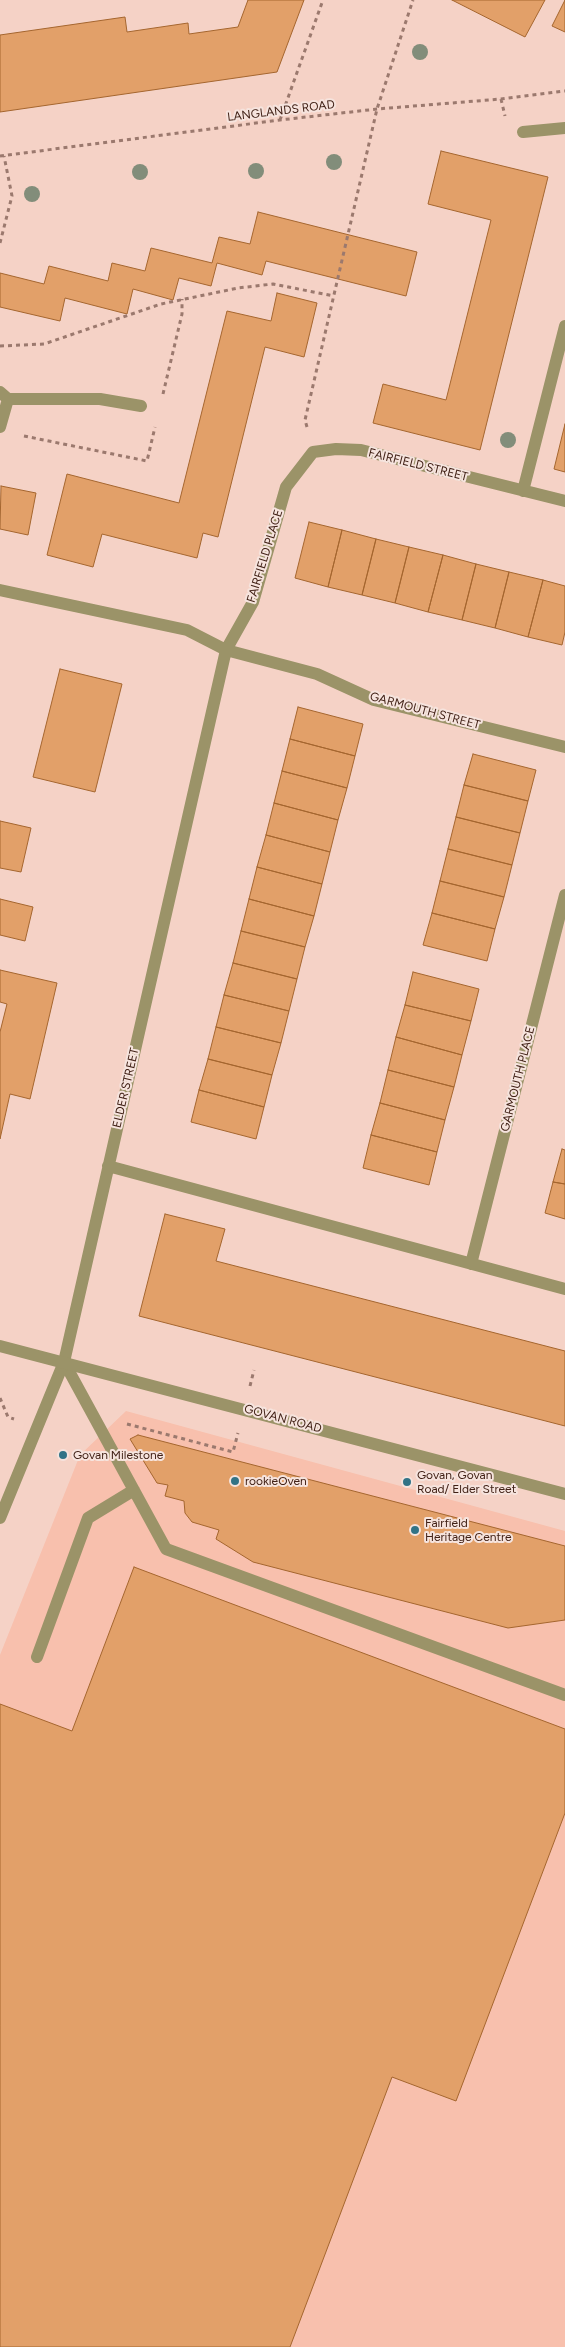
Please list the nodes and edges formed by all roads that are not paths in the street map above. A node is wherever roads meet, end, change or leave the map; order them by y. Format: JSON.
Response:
{"nodes":[{"id":1,"x":565,"y":128,"type":"edge"},
{"id":2,"x":523,"y":132,"type":"dead end"},
{"id":3,"x":565,"y":326,"type":"edge"},
{"id":4,"x":4,"y":396,"type":"edge"},
{"id":5,"x":141,"y":406,"type":"dead end"},
{"id":6,"x":0,"y":427,"type":"edge"},
{"id":7,"x":313,"y":452,"type":"joint"},
{"id":8,"x":523,"y":491,"type":"junction"},
{"id":9,"x":565,"y":501,"type":"edge"},
{"id":10,"x":0,"y":590,"type":"edge"},
{"id":11,"x":226,"y":650,"type":"junction"},
{"id":12,"x":565,"y":747,"type":"edge"},
{"id":13,"x":565,"y":895,"type":"edge"},
{"id":14,"x":108,"y":1166,"type":"junction"},
{"id":15,"x":471,"y":1264,"type":"junction"},
{"id":16,"x":565,"y":1289,"type":"edge"},
{"id":17,"x":0,"y":1346,"type":"edge"},
{"id":18,"x":64,"y":1362,"type":"junction"},
{"id":19,"x":134,"y":1490,"type":"junction"},
{"id":20,"x":565,"y":1494,"type":"edge"},
{"id":21,"x":0,"y":1518,"type":"edge"},
{"id":22,"x":37,"y":1657,"type":"dead end"},
{"id":23,"x":565,"y":1695,"type":"edge"}],
"edges":[{"from":1,"to":2,"type":"street"},
{"from":3,"to":8,"type":"street"},
{"from":4,"to":5,"type":"street"},
{"from":4,"to":6,"type":"street"},
{"from":7,"to":8,"type":"street","name":"FAIRFIELD STREET"},
{"from":7,"to":11,"type":"street","name":"FAIRFIELD PLACE"},
{"from":8,"to":9,"type":"street","name":"FAIRFIELD STREET"},
{"from":10,"to":11,"type":"street","name":"GARMOUTH STREET"},
{"from":11,"to":12,"type":"street","name":"GARMOUTH STREET"},
{"from":11,"to":14,"type":"street","name":"ELDER STREET"},
{"from":13,"to":15,"type":"street","name":"GARMOUTH PLACE"},
{"from":14,"to":15,"type":"street"},
{"from":14,"to":18,"type":"street","name":"ELDER STREET"},
{"from":15,"to":16,"type":"street"},
{"from":17,"to":18,"type":"street","name":"GOVAN ROAD"},
{"from":18,"to":19,"type":"street"},
{"from":18,"to":20,"type":"street","name":"GOVAN ROAD"},
{"from":18,"to":21,"type":"street","name":"ELDER STREET"},
{"from":19,"to":22,"type":"street"},
{"from":19,"to":23,"type":"street"}]}
